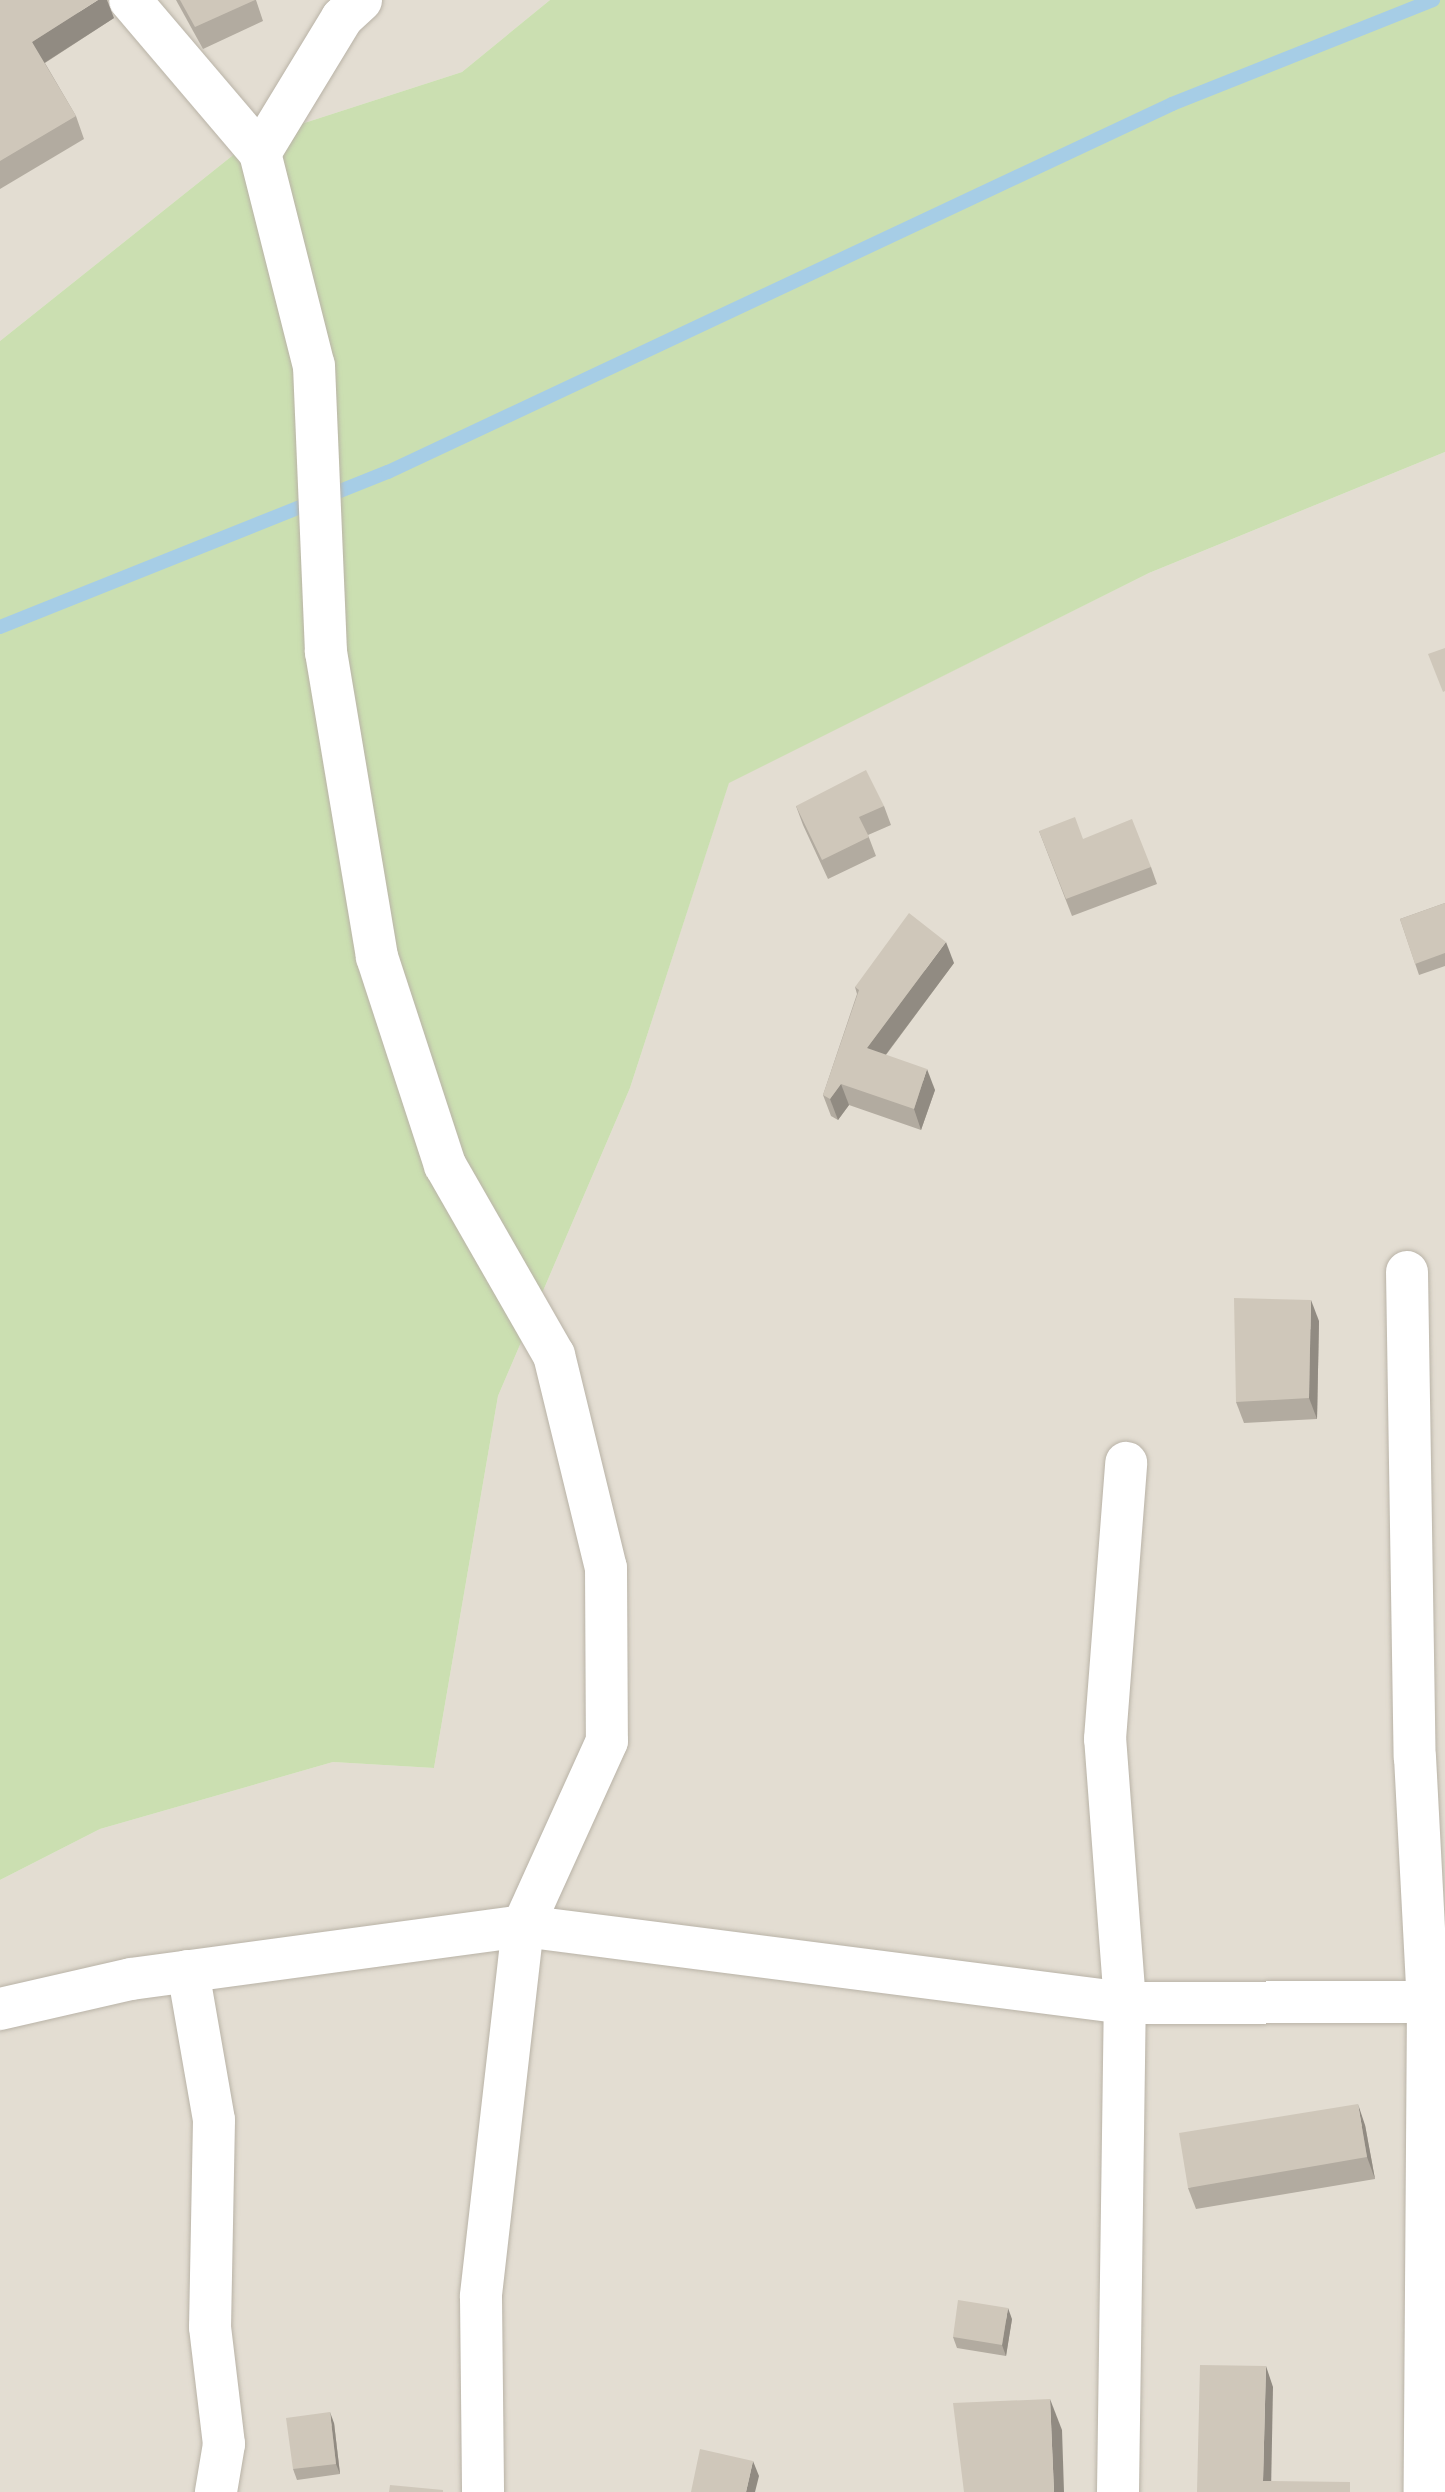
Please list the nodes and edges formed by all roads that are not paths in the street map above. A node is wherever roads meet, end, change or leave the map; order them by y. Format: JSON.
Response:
{"nodes":[{"id":1,"x":130,"y":0,"type":"edge"},
{"id":2,"x":361,"y":0,"type":"edge"},
{"id":3,"x":260,"y":153,"type":"junction"},
{"id":4,"x":1407,"y":1272,"type":"dead end"},
{"id":5,"x":1126,"y":1463,"type":"dead end"},
{"id":6,"x":523,"y":1926,"type":"junction"},
{"id":7,"x":188,"y":1971,"type":"junction"},
{"id":8,"x":1436,"y":2002,"type":"edge"},
{"id":9,"x":1125,"y":2003,"type":"junction"},
{"id":10,"x":0,"y":2009,"type":"edge"},
{"id":11,"x":216,"y":2492,"type":"edge"},
{"id":12,"x":483,"y":2492,"type":"edge"},
{"id":13,"x":1118,"y":2492,"type":"edge"},
{"id":14,"x":1425,"y":2492,"type":"edge"}],
"edges":[{"from":1,"to":3,"type":"street"},
{"from":2,"to":3,"type":"street"},
{"from":3,"to":6,"type":"street"},
{"from":4,"to":8,"type":"street"},
{"from":5,"to":9,"type":"street"},
{"from":6,"to":7,"type":"street"},
{"from":6,"to":9,"type":"street"},
{"from":6,"to":12,"type":"street"},
{"from":7,"to":10,"type":"street"},
{"from":7,"to":11,"type":"street"},
{"from":8,"to":9,"type":"street"},
{"from":8,"to":14,"type":"street"},
{"from":9,"to":13,"type":"street"}]}
